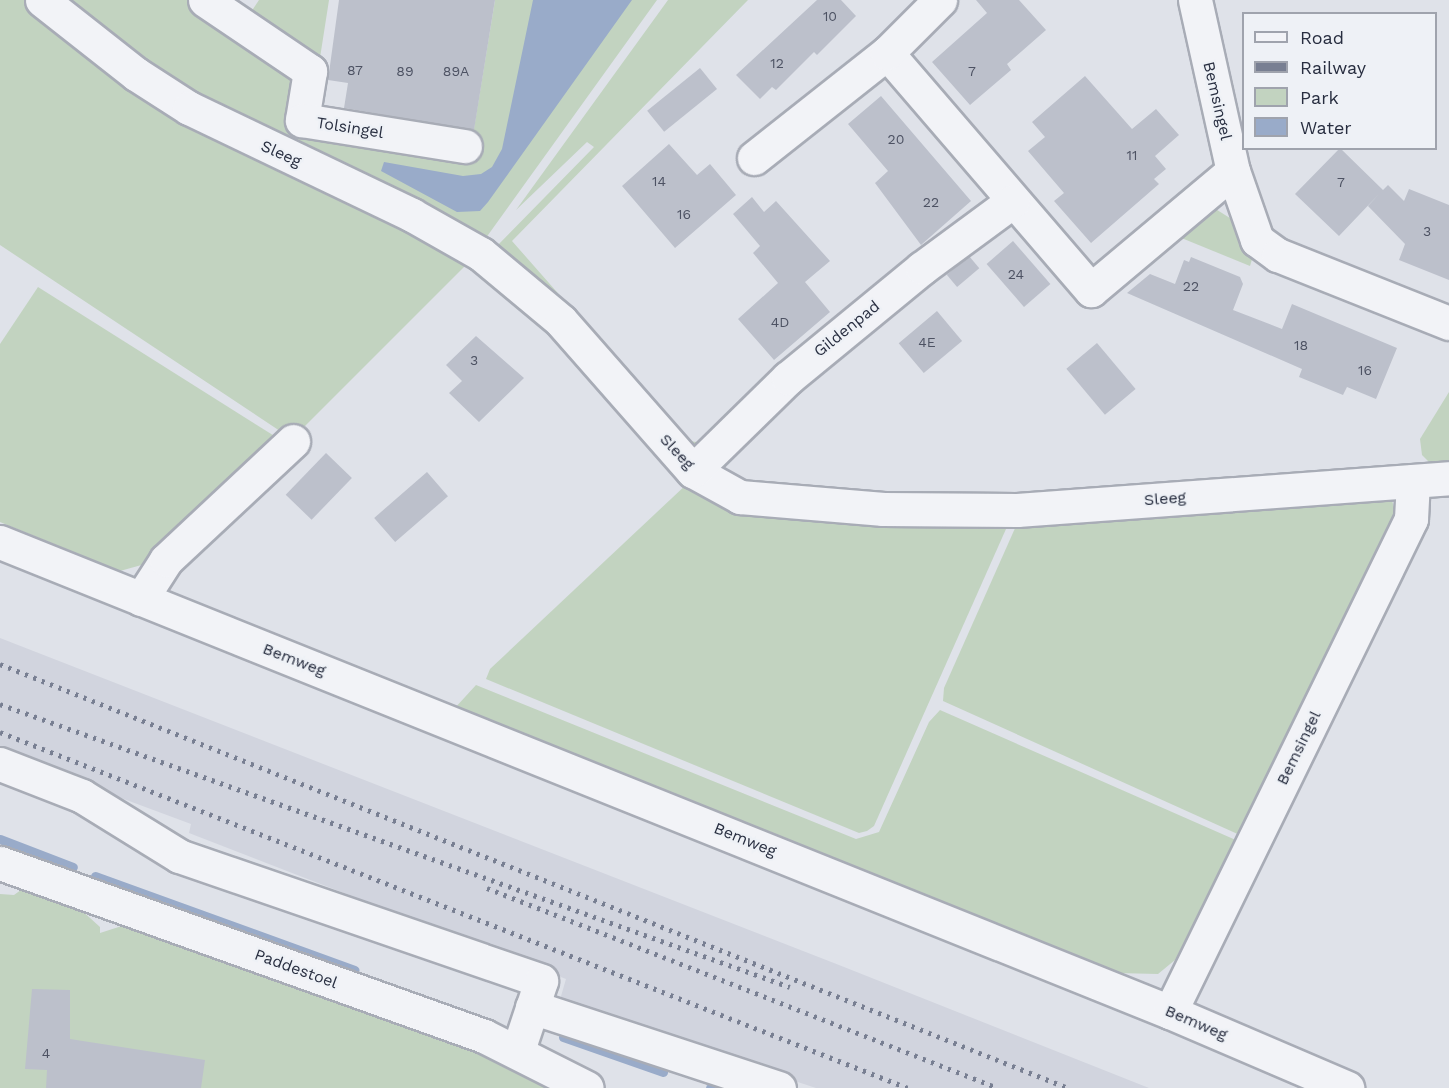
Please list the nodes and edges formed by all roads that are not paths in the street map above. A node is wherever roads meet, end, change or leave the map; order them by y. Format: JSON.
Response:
{"nodes":[{"id":1,"x":42,"y":0,"type":"edge"},
{"id":2,"x":205,"y":0,"type":"edge"},
{"id":3,"x":940,"y":0,"type":"edge"},
{"id":4,"x":1195,"y":0,"type":"edge"},
{"id":5,"x":887,"y":53,"type":"junction"},
{"id":6,"x":465,"y":146,"type":"dead end"},
{"id":7,"x":754,"y":158,"type":"dead end"},
{"id":8,"x":1233,"y":171,"type":"junction"},
{"id":9,"x":1013,"y":201,"type":"junction"},
{"id":10,"x":1449,"y":323,"type":"edge"},
{"id":11,"x":293,"y":441,"type":"dead end"},
{"id":12,"x":693,"y":471,"type":"junction"},
{"id":13,"x":1449,"y":478,"type":"edge"},
{"id":14,"x":1413,"y":480,"type":"junction"},
{"id":15,"x":0,"y":542,"type":"edge"},
{"id":16,"x":141,"y":600,"type":"junction"},
{"id":17,"x":0,"y":764,"type":"edge"},
{"id":18,"x":0,"y":863,"type":"edge"},
{"id":19,"x":532,"y":1007,"type":"junction"},
{"id":20,"x":1170,"y":1012,"type":"junction"},
{"id":21,"x":518,"y":1050,"type":"junction"},
{"id":22,"x":587,"y":1088,"type":"edge"},
{"id":23,"x":779,"y":1088,"type":"edge"},
{"id":24,"x":1347,"y":1088,"type":"edge"}],
"edges":[{"from":1,"to":12,"type":"street","name":"Sleeg"},
{"from":2,"to":6,"type":"street","name":"Tolsingel"},
{"from":3,"to":5,"type":"street"},
{"from":4,"to":8,"type":"street","name":"Bemsingel"},
{"from":5,"to":7,"type":"street"},
{"from":5,"to":9,"type":"street"},
{"from":8,"to":9,"type":"street"},
{"from":8,"to":10,"type":"street","name":"Bemsingel"},
{"from":9,"to":12,"type":"street","name":"Gildenpad"},
{"from":11,"to":16,"type":"street"},
{"from":12,"to":14,"type":"street","name":"Sleeg"},
{"from":13,"to":14,"type":"street","name":"Sleeg"},
{"from":14,"to":20,"type":"street","name":"Bemsingel"},
{"from":15,"to":16,"type":"street","name":"Bemweg"},
{"from":16,"to":20,"type":"street","name":"Bemweg"},
{"from":17,"to":19,"type":"street"},
{"from":18,"to":21,"type":"street","name":"Paddestoel"},
{"from":19,"to":21,"type":"street"},
{"from":19,"to":23,"type":"street"},
{"from":20,"to":24,"type":"street","name":"Bemweg"},
{"from":21,"to":22,"type":"street","name":"Paddestoel"}]}
